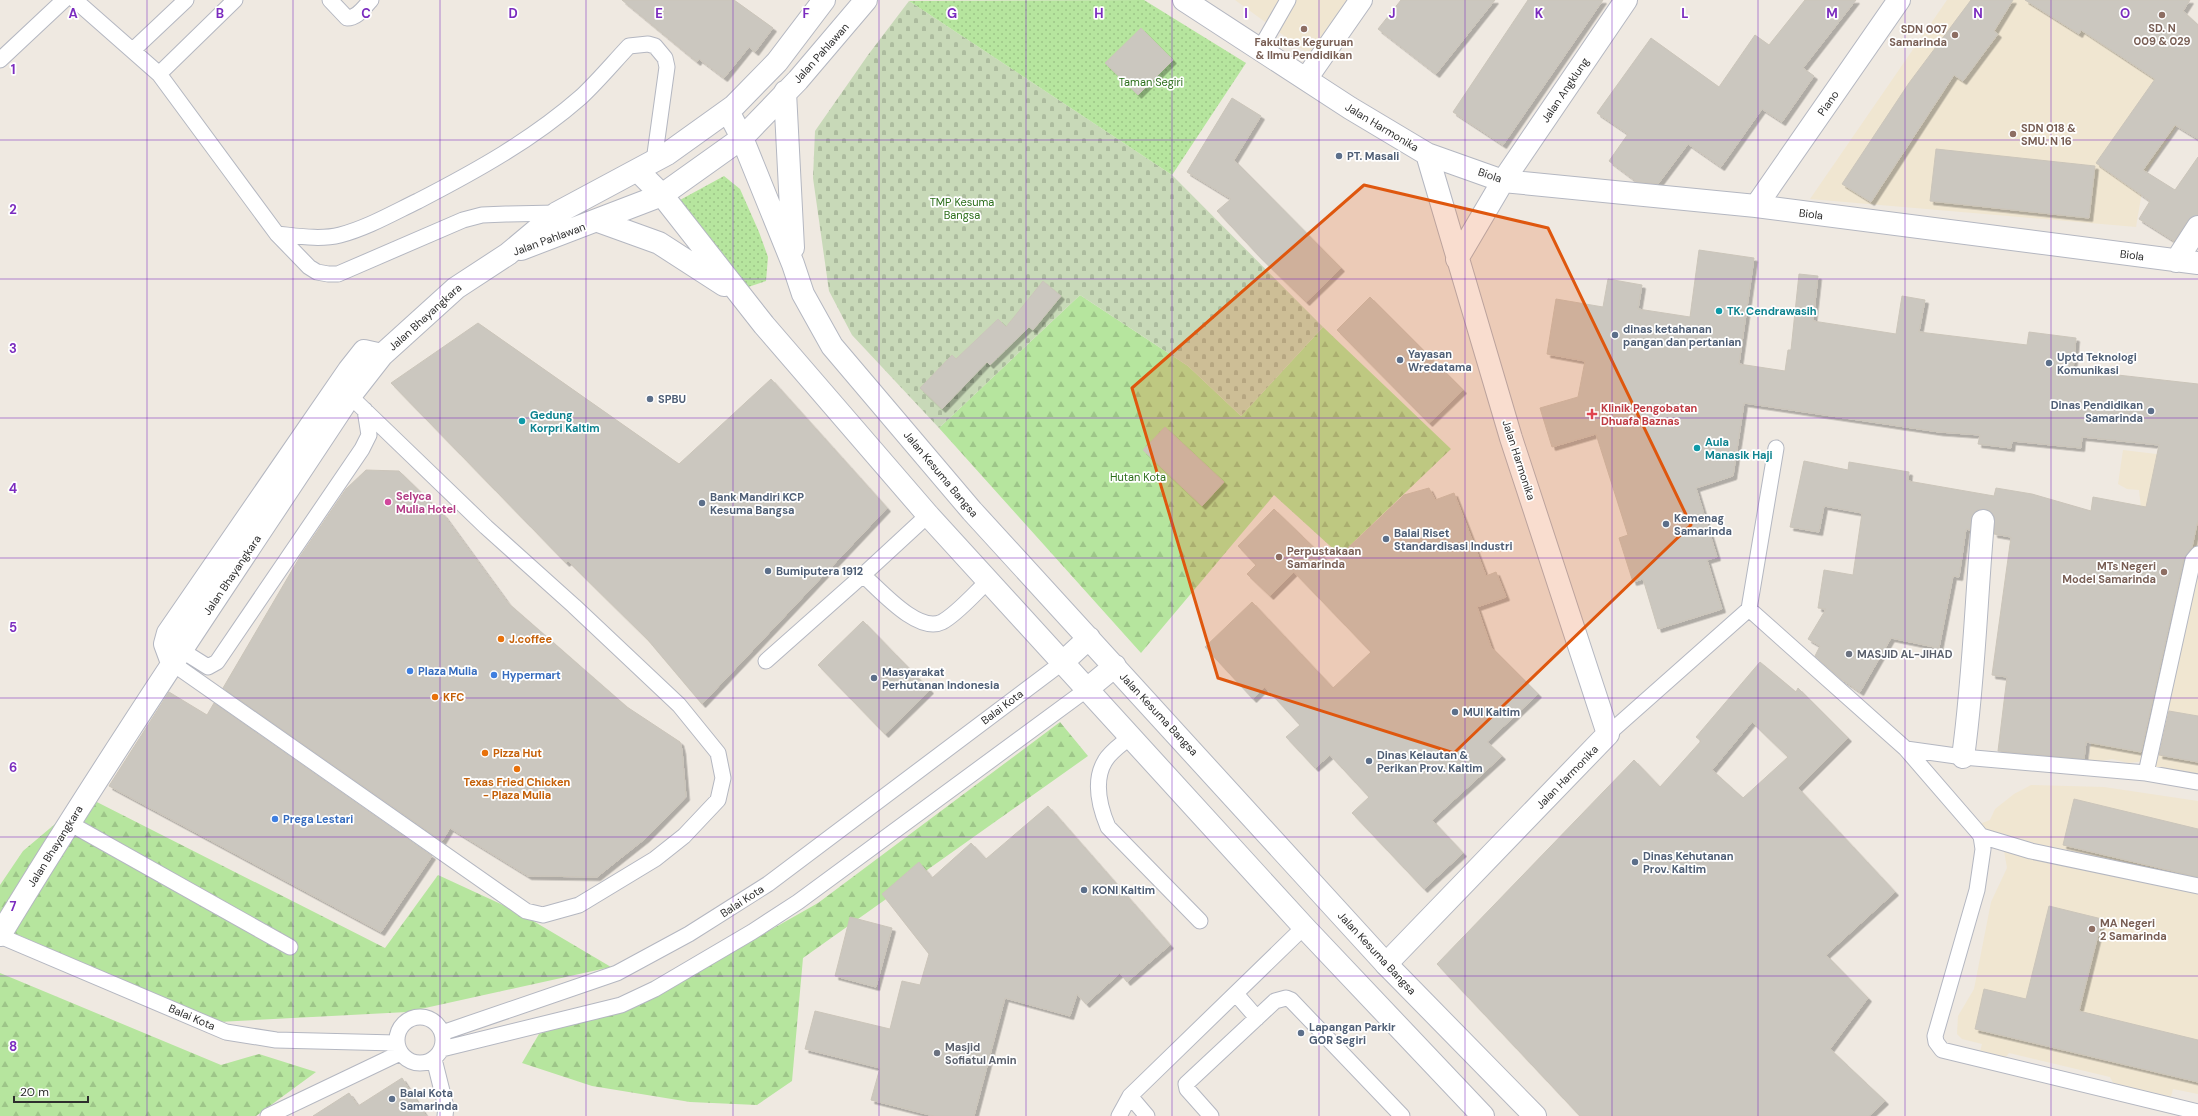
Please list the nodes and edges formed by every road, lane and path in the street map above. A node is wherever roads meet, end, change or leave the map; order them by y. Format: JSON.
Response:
{"nodes":[{"id":1,"x":64,"y":0,"type":"edge"},
{"id":2,"x":75,"y":0,"type":"edge"},
{"id":3,"x":186,"y":0,"type":"edge"},
{"id":4,"x":234,"y":0,"type":"edge"},
{"id":5,"x":330,"y":0,"type":"edge"},
{"id":6,"x":371,"y":0,"type":"edge"},
{"id":7,"x":824,"y":0,"type":"edge"},
{"id":8,"x":866,"y":0,"type":"edge"},
{"id":9,"x":1184,"y":0,"type":"edge"},
{"id":10,"x":1288,"y":0,"type":"edge"},
{"id":11,"x":1361,"y":0,"type":"edge"},
{"id":12,"x":1626,"y":0,"type":"edge"},
{"id":13,"x":1899,"y":0,"type":"edge"},
{"id":14,"x":1260,"y":49,"type":"junction"},
{"id":15,"x":133,"y":50,"type":"junction"},
{"id":16,"x":1,"y":57,"type":"edge"},
{"id":17,"x":159,"y":74,"type":"junction"},
{"id":18,"x":1306,"y":79,"type":"junction"},
{"id":19,"x":785,"y":92,"type":"junction"},
{"id":20,"x":728,"y":111,"type":"junction"},
{"id":21,"x":742,"y":138,"type":"junction"},
{"id":22,"x":1427,"y":154,"type":"junction"},
{"id":23,"x":646,"y":166,"type":"junction"},
{"id":24,"x":1503,"y":181,"type":"junction"},
{"id":25,"x":662,"y":195,"type":"junction"},
{"id":26,"x":1756,"y":206,"type":"junction"},
{"id":27,"x":557,"y":213,"type":"junction"},
{"id":28,"x":598,"y":221,"type":"junction"},
{"id":29,"x":2198,"y":227,"type":"edge"},
{"id":30,"x":277,"y":234,"type":"junction"},
{"id":31,"x":508,"y":254,"type":"junction"},
{"id":32,"x":1457,"y":259,"type":"junction"},
{"id":33,"x":2176,"y":261,"type":"junction"},
{"id":34,"x":2198,"y":263,"type":"edge"},
{"id":35,"x":793,"y":264,"type":"junction"},
{"id":36,"x":741,"y":296,"type":"junction"},
{"id":37,"x":382,"y":355,"type":"junction"},
{"id":38,"x":358,"y":403,"type":"junction"},
{"id":39,"x":1776,"y":448,"type":"dead end"},
{"id":40,"x":928,"y":514,"type":"junction"},
{"id":41,"x":1983,"y":521,"type":"dead end"},
{"id":42,"x":2198,"y":554,"type":"edge"},
{"id":43,"x":863,"y":576,"type":"junction"},
{"id":44,"x":988,"y":581,"type":"junction"},
{"id":45,"x":1749,"y":609,"type":"junction"},
{"id":46,"x":1089,"y":638,"type":"junction"},
{"id":47,"x":177,"y":656,"type":"junction"},
{"id":48,"x":766,"y":662,"type":"dead end"},
{"id":49,"x":1063,"y":662,"type":"junction"},
{"id":50,"x":1115,"y":666,"type":"junction"},
{"id":51,"x":1086,"y":690,"type":"junction"},
{"id":52,"x":1608,"y":734,"type":"junction"},
{"id":53,"x":1130,"y":737,"type":"junction"},
{"id":54,"x":1906,"y":749,"type":"junction"},
{"id":55,"x":1963,"y":757,"type":"junction"},
{"id":56,"x":2146,"y":773,"type":"junction"},
{"id":57,"x":2198,"y":782,"type":"edge"},
{"id":58,"x":69,"y":823,"type":"junction"},
{"id":59,"x":1981,"y":836,"type":"junction"},
{"id":60,"x":2198,"y":886,"type":"edge"},
{"id":61,"x":1200,"y":921,"type":"dead end"},
{"id":62,"x":1304,"y":927,"type":"junction"},
{"id":63,"x":0,"y":936,"type":"edge"},
{"id":64,"x":290,"y":947,"type":"dead end"},
{"id":65,"x":1386,"y":964,"type":"junction"},
{"id":66,"x":1236,"y":994,"type":"junction"},
{"id":67,"x":1257,"y":1018,"type":"junction"},
{"id":68,"x":442,"y":1033,"type":"junction"},
{"id":69,"x":398,"y":1048,"type":"junction"},
{"id":70,"x":433,"y":1057,"type":"junction"},
{"id":71,"x":1130,"y":1096,"type":"junction"},
{"id":72,"x":2198,"y":1112,"type":"edge"},
{"id":73,"x":268,"y":1116,"type":"edge"},
{"id":74,"x":445,"y":1116,"type":"edge"},
{"id":75,"x":1118,"y":1116,"type":"edge"},
{"id":76,"x":1147,"y":1116,"type":"edge"},
{"id":77,"x":1211,"y":1116,"type":"edge"},
{"id":78,"x":1402,"y":1116,"type":"edge"},
{"id":79,"x":1483,"y":1116,"type":"edge"},
{"id":80,"x":1535,"y":1116,"type":"edge"}],
"edges":[{"from":1,"to":16,"type":"lane"},
{"from":2,"to":15,"type":"lane"},
{"from":3,"to":15,"type":"lane"},
{"from":4,"to":17,"type":"lane"},
{"from":5,"to":6,"type":"lane"},
{"from":7,"to":20,"type":"street","name":"Jalan Pahlawan"},
{"from":8,"to":19,"type":"street","name":"Jalan Pahlawan"},
{"from":9,"to":14,"type":"street","name":"Jalan Harmonika"},
{"from":10,"to":14,"type":"lane"},
{"from":11,"to":18,"type":"street"},
{"from":12,"to":24,"type":"street","name":"Jalan Angklung"},
{"from":13,"to":26,"type":"street","name":"Piano"},
{"from":14,"to":18,"type":"street","name":"Jalan Harmonika"},
{"from":15,"to":17,"type":"lane"},
{"from":17,"to":30,"type":"lane"},
{"from":18,"to":22,"type":"street","name":"Jalan Harmonika"},
{"from":19,"to":21,"type":"street","name":"Jalan Pahlawan"},
{"from":19,"to":35,"type":"street"},
{"from":20,"to":21,"type":"street"},
{"from":20,"to":23,"type":"street","name":"Jalan Pahlawan"},
{"from":21,"to":25,"type":"street","name":"Jalan Pahlawan"},
{"from":21,"to":35,"type":"street"},
{"from":22,"to":24,"type":"street","name":"Biola"},
{"from":22,"to":32,"type":"street","name":"Jalan Harmonika"},
{"from":23,"to":25,"type":"street"},
{"from":23,"to":27,"type":"street","name":"Jalan Pahlawan"},
{"from":23,"to":30,"type":"lane"},
{"from":24,"to":26,"type":"street","name":"Biola"},
{"from":24,"to":32,"type":"street","name":"Jalan Angklung"},
{"from":25,"to":28,"type":"street","name":"Jalan Pahlawan"},
{"from":25,"to":36,"type":"street"},
{"from":26,"to":33,"type":"street","name":"Biola"},
{"from":27,"to":30,"type":"lane"},
{"from":27,"to":31,"type":"street","name":"Jalan Pahlawan"},
{"from":28,"to":31,"type":"street","name":"Jalan Pahlawan"},
{"from":28,"to":36,"type":"street"},
{"from":29,"to":33,"type":"street"},
{"from":31,"to":37,"type":"street","name":"Jalan Bhayangkara"},
{"from":32,"to":52,"type":"street","name":"Jalan Harmonika"},
{"from":33,"to":34,"type":"street","name":"Biola"},
{"from":35,"to":46,"type":"street","name":"Jalan Kesuma Bangsa"},
{"from":36,"to":40,"type":"street"},
{"from":37,"to":38,"type":"street","name":"Jalan Bhayangkara"},
{"from":37,"to":47,"type":"street"},
{"from":38,"to":47,"type":"street","name":"Jalan Bhayangkara"},
{"from":38,"to":47,"type":"lane"},
{"from":38,"to":47,"type":"lane"},
{"from":39,"to":45,"type":"lane"},
{"from":40,"to":43,"type":"lane"},
{"from":40,"to":44,"type":"street"},
{"from":41,"to":55,"type":"street"},
{"from":42,"to":56,"type":"lane"},
{"from":43,"to":44,"type":"lane"},
{"from":43,"to":48,"type":"lane"},
{"from":44,"to":49,"type":"street"},
{"from":45,"to":52,"type":"lane"},
{"from":45,"to":54,"type":"lane"},
{"from":46,"to":49,"type":"street"},
{"from":46,"to":50,"type":"street","name":"Jalan Kesuma Bangsa"},
{"from":47,"to":58,"type":"street","name":"Jalan Bhayangkara"},
{"from":49,"to":51,"type":"street"},
{"from":49,"to":68,"type":"lane","name":"Balai Kota"},
{"from":50,"to":51,"type":"street"},
{"from":50,"to":65,"type":"street","name":"Jalan Kesuma Bangsa"},
{"from":51,"to":53,"type":"street"},
{"from":51,"to":70,"type":"lane"},
{"from":52,"to":65,"type":"street","name":"Jalan Harmonika"},
{"from":53,"to":61,"type":"lane"},
{"from":53,"to":62,"type":"street"},
{"from":54,"to":55,"type":"lane"},
{"from":54,"to":59,"type":"lane"},
{"from":55,"to":56,"type":"lane"},
{"from":56,"to":57,"type":"lane"},
{"from":58,"to":63,"type":"street","name":"Jalan Bhayangkara"},
{"from":58,"to":64,"type":"lane"},
{"from":59,"to":60,"type":"lane"},
{"from":59,"to":72,"type":"lane"},
{"from":62,"to":66,"type":"lane"},
{"from":62,"to":79,"type":"street"},
{"from":63,"to":69,"type":"lane","name":"Balai Kota"},
{"from":65,"to":80,"type":"street","name":"Jalan Kesuma Bangsa"},
{"from":66,"to":67,"type":"lane"},
{"from":66,"to":71,"type":"lane"},
{"from":67,"to":77,"type":"lane"},
{"from":67,"to":78,"type":"lane"},
{"from":68,"to":69,"type":"lane"},
{"from":68,"to":70,"type":"lane"},
{"from":69,"to":70,"type":"lane","name":"Balai Kota"},
{"from":69,"to":73,"type":"lane"},
{"from":70,"to":74,"type":"lane"},
{"from":71,"to":75,"type":"lane"},
{"from":71,"to":76,"type":"lane"}]}
